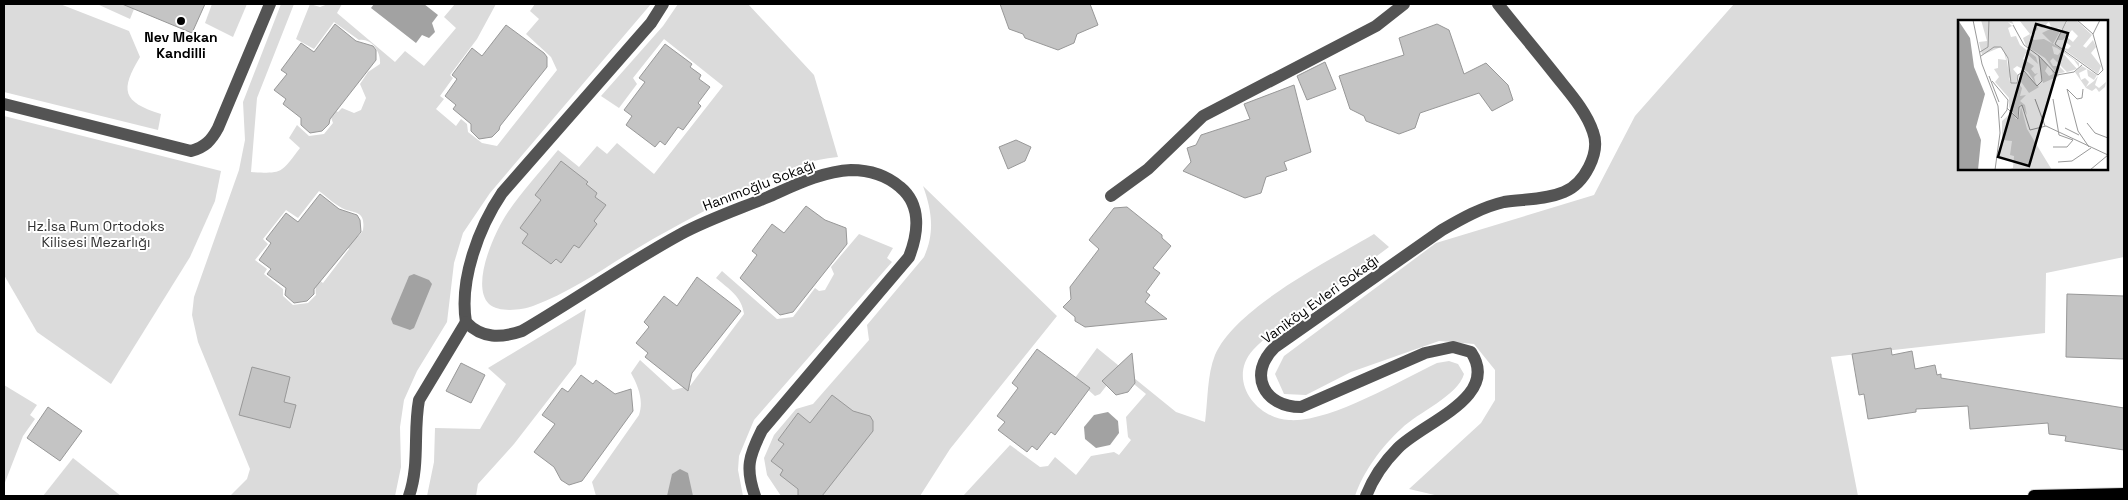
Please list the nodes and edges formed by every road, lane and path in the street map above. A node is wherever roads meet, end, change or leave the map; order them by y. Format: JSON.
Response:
{"nodes":[{"id":1,"x":270,"y":4,"type":"edge"},
{"id":2,"x":663,"y":4,"type":"edge"},
{"id":3,"x":1404,"y":4,"type":"edge"},
{"id":4,"x":1498,"y":4,"type":"edge"},
{"id":5,"x":4,"y":104,"type":"edge"},
{"id":6,"x":1111,"y":196,"type":"dead end"},
{"id":7,"x":466,"y":322,"type":"junction"},
{"id":8,"x":2124,"y":494,"type":"edge"},
{"id":9,"x":409,"y":496,"type":"edge"},
{"id":10,"x":755,"y":496,"type":"edge"},
{"id":11,"x":1366,"y":496,"type":"edge"},
{"id":12,"x":2034,"y":496,"type":"edge"}],
"edges":[{"from":1,"to":5,"type":"street"},
{"from":2,"to":7,"type":"street"},
{"from":3,"to":6,"type":"street"},
{"from":4,"to":11,"type":"street","name":"Vaniköy Evleri Sokağı"},
{"from":7,"to":9,"type":"street"},
{"from":7,"to":10,"type":"street","name":"Hanımoğlu Sokağı"},
{"from":8,"to":12,"type":"main road"}]}
